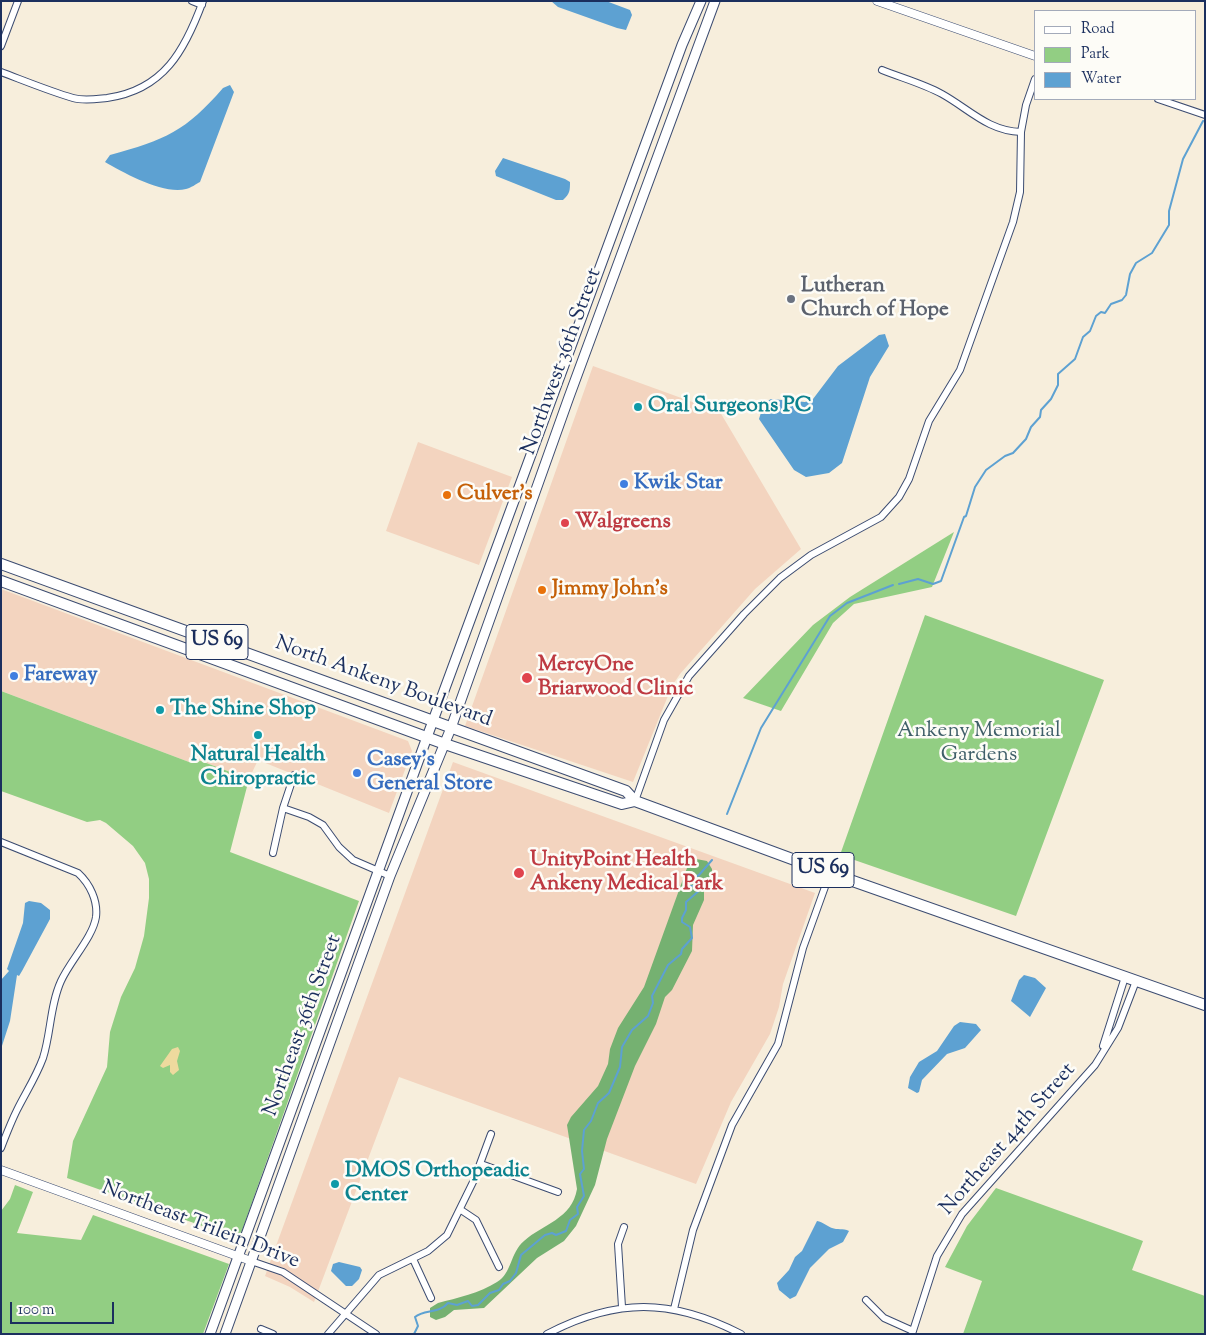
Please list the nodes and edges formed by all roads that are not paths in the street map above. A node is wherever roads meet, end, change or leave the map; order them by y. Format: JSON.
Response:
{"nodes":[{"id":1,"x":18,"y":1,"type":"edge"},
{"id":2,"x":192,"y":1,"type":"edge"},
{"id":3,"x":701,"y":1,"type":"edge"},
{"id":4,"x":715,"y":1,"type":"edge"},
{"id":5,"x":877,"y":1,"type":"edge"},
{"id":6,"x":202,"y":3,"type":"edge"},
{"id":7,"x":897,"y":5,"type":"edge"},
{"id":8,"x":1,"y":46,"type":"edge"},
{"id":9,"x":1034,"y":56,"type":"edge"},
{"id":10,"x":882,"y":70,"type":"dead end"},
{"id":11,"x":1,"y":72,"type":"edge"},
{"id":12,"x":1034,"y":82,"type":"edge"},
{"id":13,"x":1161,"y":100,"type":"edge"},
{"id":14,"x":1205,"y":115,"type":"edge"},
{"id":15,"x":1020,"y":132,"type":"junction"},
{"id":16,"x":1,"y":564,"type":"edge"},
{"id":17,"x":1,"y":581,"type":"edge"},
{"id":18,"x":430,"y":729,"type":"junction"},
{"id":19,"x":448,"y":736,"type":"junction"},
{"id":20,"x":294,"y":775,"type":"dead end"},
{"id":21,"x":635,"y":801,"type":"junction"},
{"id":22,"x":283,"y":808,"type":"junction"},
{"id":23,"x":1,"y":842,"type":"edge"},
{"id":24,"x":273,"y":853,"type":"dead end"},
{"id":25,"x":379,"y":872,"type":"junction"},
{"id":26,"x":830,"y":873,"type":"junction"},
{"id":27,"x":390,"y":876,"type":"junction"},
{"id":28,"x":1125,"y":977,"type":"junction"},
{"id":29,"x":1136,"y":981,"type":"junction"},
{"id":30,"x":1205,"y":1005,"type":"edge"},
{"id":31,"x":1102,"y":1052,"type":"junction"},
{"id":32,"x":491,"y":1134,"type":"dead end"},
{"id":33,"x":1,"y":1148,"type":"edge"},
{"id":34,"x":481,"y":1164,"type":"junction"},
{"id":35,"x":1,"y":1170,"type":"edge"},
{"id":36,"x":558,"y":1192,"type":"dead end"},
{"id":37,"x":461,"y":1210,"type":"junction"},
{"id":38,"x":624,"y":1227,"type":"dead end"},
{"id":39,"x":239,"y":1256,"type":"junction"},
{"id":40,"x":413,"y":1259,"type":"junction"},
{"id":41,"x":251,"y":1261,"type":"junction"},
{"id":42,"x":499,"y":1267,"type":"dead end"},
{"id":43,"x":432,"y":1298,"type":"dead end"},
{"id":44,"x":866,"y":1300,"type":"dead end"},
{"id":45,"x":622,"y":1307,"type":"junction"},
{"id":46,"x":674,"y":1309,"type":"junction"},
{"id":47,"x":345,"y":1313,"type":"junction"},
{"id":48,"x":261,"y":1329,"type":"dead end"},
{"id":49,"x":913,"y":1332,"type":"edge"},
{"id":50,"x":210,"y":1334,"type":"edge"},
{"id":51,"x":225,"y":1334,"type":"edge"},
{"id":52,"x":273,"y":1334,"type":"edge"},
{"id":53,"x":328,"y":1334,"type":"edge"},
{"id":54,"x":376,"y":1334,"type":"edge"},
{"id":55,"x":547,"y":1334,"type":"edge"},
{"id":56,"x":741,"y":1334,"type":"edge"}],
"edges":[{"from":1,"to":8,"type":"street"},
{"from":2,"to":6,"type":"street"},
{"from":3,"to":18,"type":"main road","name":"Northwest 36th Street"},
{"from":4,"to":19,"type":"main road","name":"Northwest 36th Street"},
{"from":5,"to":7,"type":"street"},
{"from":6,"to":11,"type":"street"},
{"from":7,"to":9,"type":"street"},
{"from":10,"to":15,"type":"street"},
{"from":12,"to":15,"type":"street"},
{"from":13,"to":14,"type":"street"},
{"from":15,"to":21,"type":"street"},
{"from":16,"to":18,"type":"main road","name":"North Ankeny Boulevard","number":"US 69"},
{"from":17,"to":18,"type":"main road","name":"North Ankeny Boulevard","number":"US 69"},
{"from":18,"to":19,"type":"main road","name":"North Ankeny Boulevard","number":"US 69"},
{"from":18,"to":19,"type":"main road","name":"North Ankeny Boulevard","number":"US 69"},
{"from":18,"to":25,"type":"main road","name":"Northeast 36th Street"},
{"from":19,"to":21,"type":"main road","name":"North Ankeny Boulevard","number":"US 69"},
{"from":19,"to":21,"type":"main road","name":"North Ankeny Boulevard","number":"US 69"},
{"from":19,"to":27,"type":"main road","name":"Northeast 36th Street"},
{"from":20,"to":22,"type":"street"},
{"from":21,"to":26,"type":"main road","name":"North Ankeny Boulevard","number":"US 69"},
{"from":22,"to":24,"type":"street"},
{"from":22,"to":25,"type":"street"},
{"from":23,"to":33,"type":"street"},
{"from":25,"to":27,"type":"street"},
{"from":25,"to":39,"type":"main road","name":"Northeast 36th Street"},
{"from":26,"to":28,"type":"main road","name":"North Ankeny Boulevard","number":"US 69"},
{"from":26,"to":46,"type":"street"},
{"from":27,"to":41,"type":"main road","name":"Northeast 36th Street"},
{"from":28,"to":29,"type":"main road","number":"US 69"},
{"from":28,"to":31,"type":"street","name":"Northeast 44th Street"},
{"from":29,"to":30,"type":"main road","number":"US 69"},
{"from":29,"to":31,"type":"street","name":"Northeast 44th Street"},
{"from":31,"to":49,"type":"street","name":"Northeast 44th Street"},
{"from":32,"to":34,"type":"street"},
{"from":34,"to":36,"type":"street"},
{"from":34,"to":37,"type":"street"},
{"from":35,"to":39,"type":"street","name":"Northeast Trilein Drive"},
{"from":37,"to":40,"type":"street"},
{"from":37,"to":42,"type":"street"},
{"from":38,"to":45,"type":"street"},
{"from":39,"to":41,"type":"street","name":"Northeast Trilein Drive"},
{"from":39,"to":50,"type":"main road","name":"Northeast 36th Street"},
{"from":40,"to":43,"type":"street"},
{"from":40,"to":47,"type":"street"},
{"from":41,"to":47,"type":"street","name":"Northeast Trilein Drive"},
{"from":41,"to":51,"type":"main road","name":"Northeast 36th Street"},
{"from":44,"to":49,"type":"street"},
{"from":45,"to":46,"type":"street"},
{"from":45,"to":55,"type":"street"},
{"from":46,"to":56,"type":"street"},
{"from":47,"to":53,"type":"street"},
{"from":47,"to":54,"type":"street","name":"Northeast Trilein Drive"},
{"from":48,"to":52,"type":"street"}]}
